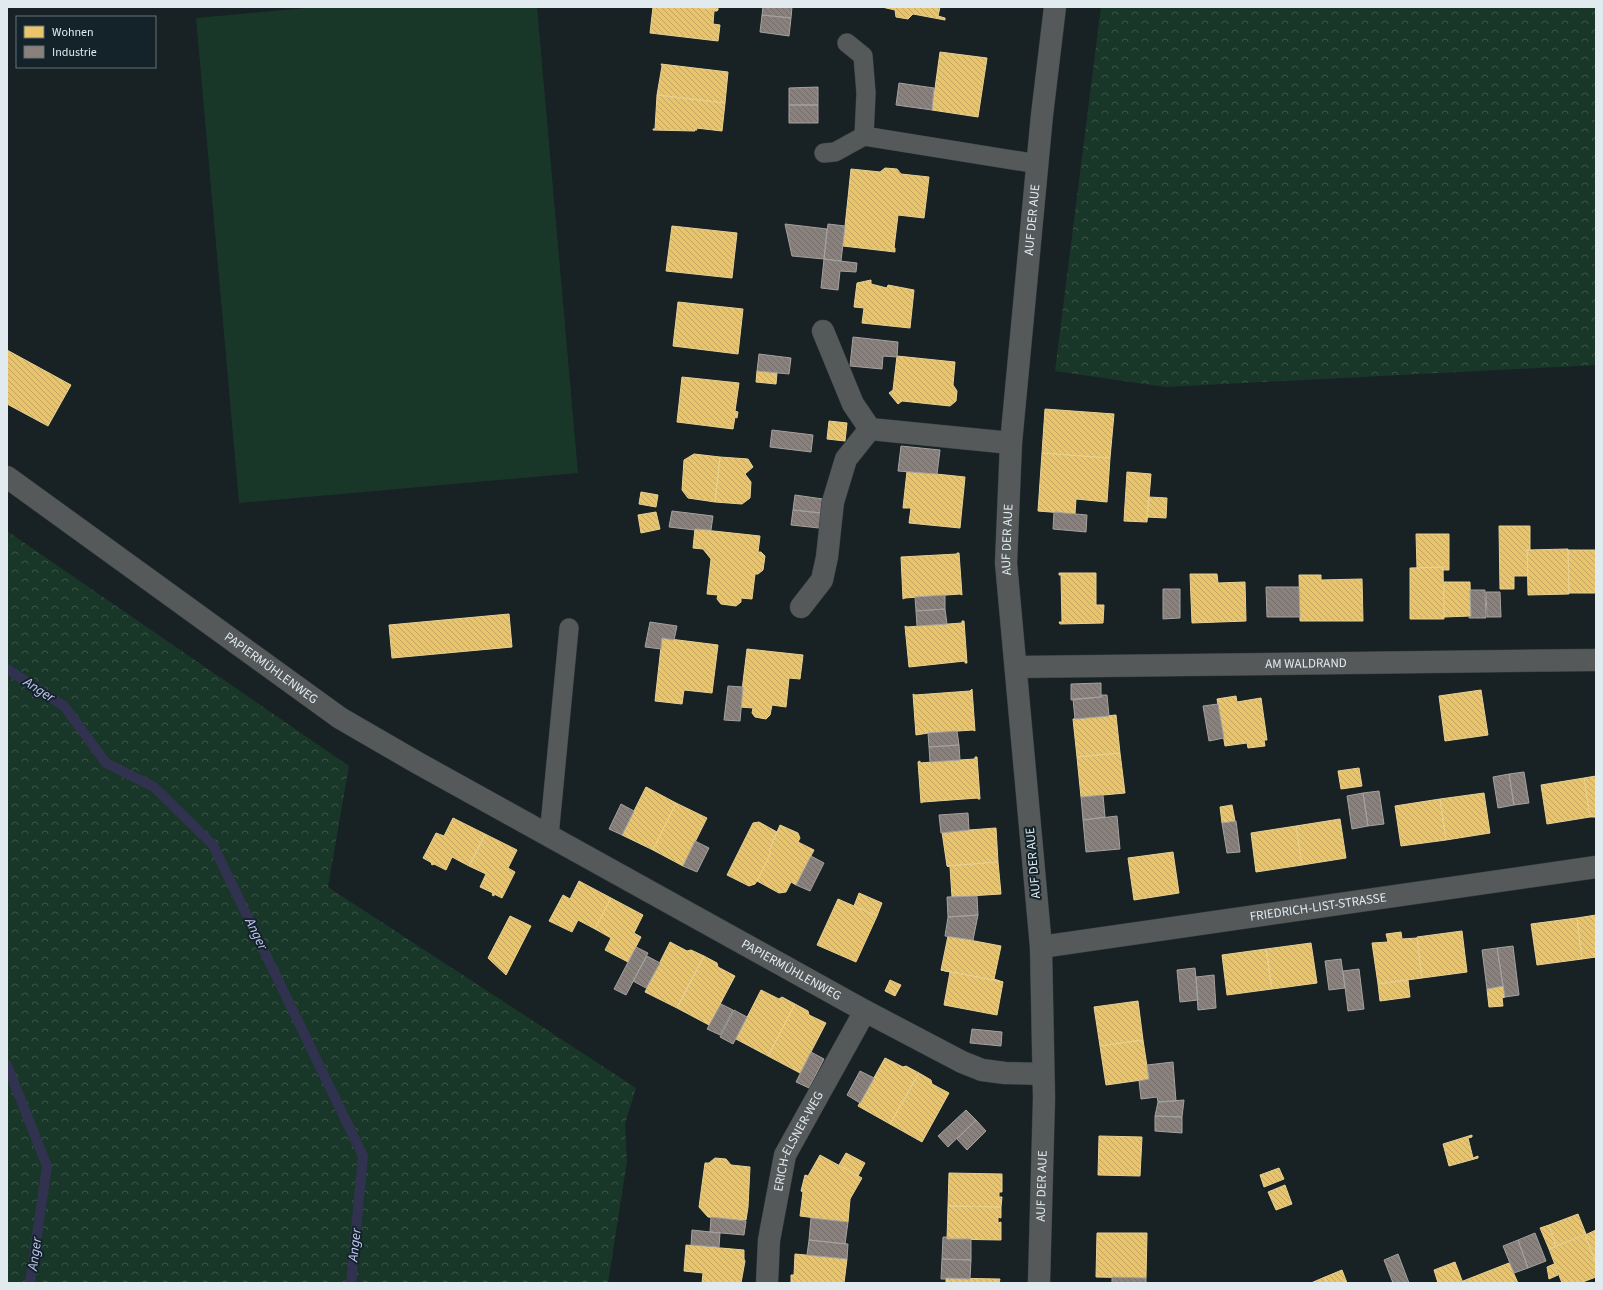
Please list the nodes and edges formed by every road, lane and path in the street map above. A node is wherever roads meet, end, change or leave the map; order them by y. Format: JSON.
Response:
{"nodes":[{"id":1,"x":1055,"y":7,"type":"edge"},
{"id":2,"x":847,"y":43,"type":"dead end"},
{"id":3,"x":864,"y":136,"type":"junction"},
{"id":4,"x":824,"y":153,"type":"dead end"},
{"id":5,"x":1038,"y":164,"type":"junction"},
{"id":6,"x":823,"y":331,"type":"dead end"},
{"id":7,"x":870,"y":429,"type":"junction"},
{"id":8,"x":1011,"y":443,"type":"junction"},
{"id":9,"x":7,"y":477,"type":"edge"},
{"id":10,"x":801,"y":607,"type":"dead end"},
{"id":11,"x":569,"y":628,"type":"dead end"},
{"id":12,"x":1596,"y":660,"type":"edge"},
{"id":13,"x":1016,"y":667,"type":"junction"},
{"id":14,"x":549,"y":836,"type":"junction"},
{"id":15,"x":1596,"y":867,"type":"edge"},
{"id":16,"x":1041,"y":947,"type":"junction"},
{"id":17,"x":865,"y":1011,"type":"junction"},
{"id":18,"x":1043,"y":1074,"type":"junction"},
{"id":19,"x":766,"y":1283,"type":"edge"},
{"id":20,"x":1039,"y":1283,"type":"edge"}],
"edges":[{"from":1,"to":5,"type":"street","name":"AUF DER AUE"},
{"from":2,"to":3,"type":"lane"},
{"from":3,"to":4,"type":"lane"},
{"from":3,"to":5,"type":"lane"},
{"from":5,"to":8,"type":"street","name":"AUF DER AUE"},
{"from":6,"to":7,"type":"street"},
{"from":7,"to":8,"type":"street"},
{"from":7,"to":10,"type":"street"},
{"from":8,"to":13,"type":"street","name":"AUF DER AUE"},
{"from":9,"to":14,"type":"street","name":"PAPIERMÜHLENWEG"},
{"from":11,"to":14,"type":"lane"},
{"from":12,"to":13,"type":"street","name":"AM WALDRAND"},
{"from":13,"to":16,"type":"street","name":"AUF DER AUE"},
{"from":14,"to":17,"type":"street","name":"PAPIERMÜHLENWEG"},
{"from":15,"to":16,"type":"street","name":"FRIEDRICH-LIST-STRASSE"},
{"from":16,"to":18,"type":"street","name":"AUF DER AUE"},
{"from":17,"to":18,"type":"street","name":"PAPIERMÜHLENWEG"},
{"from":17,"to":19,"type":"street","name":"ERICH-ELSNER-WEG"},
{"from":18,"to":20,"type":"street","name":"AUF DER AUE"}]}
